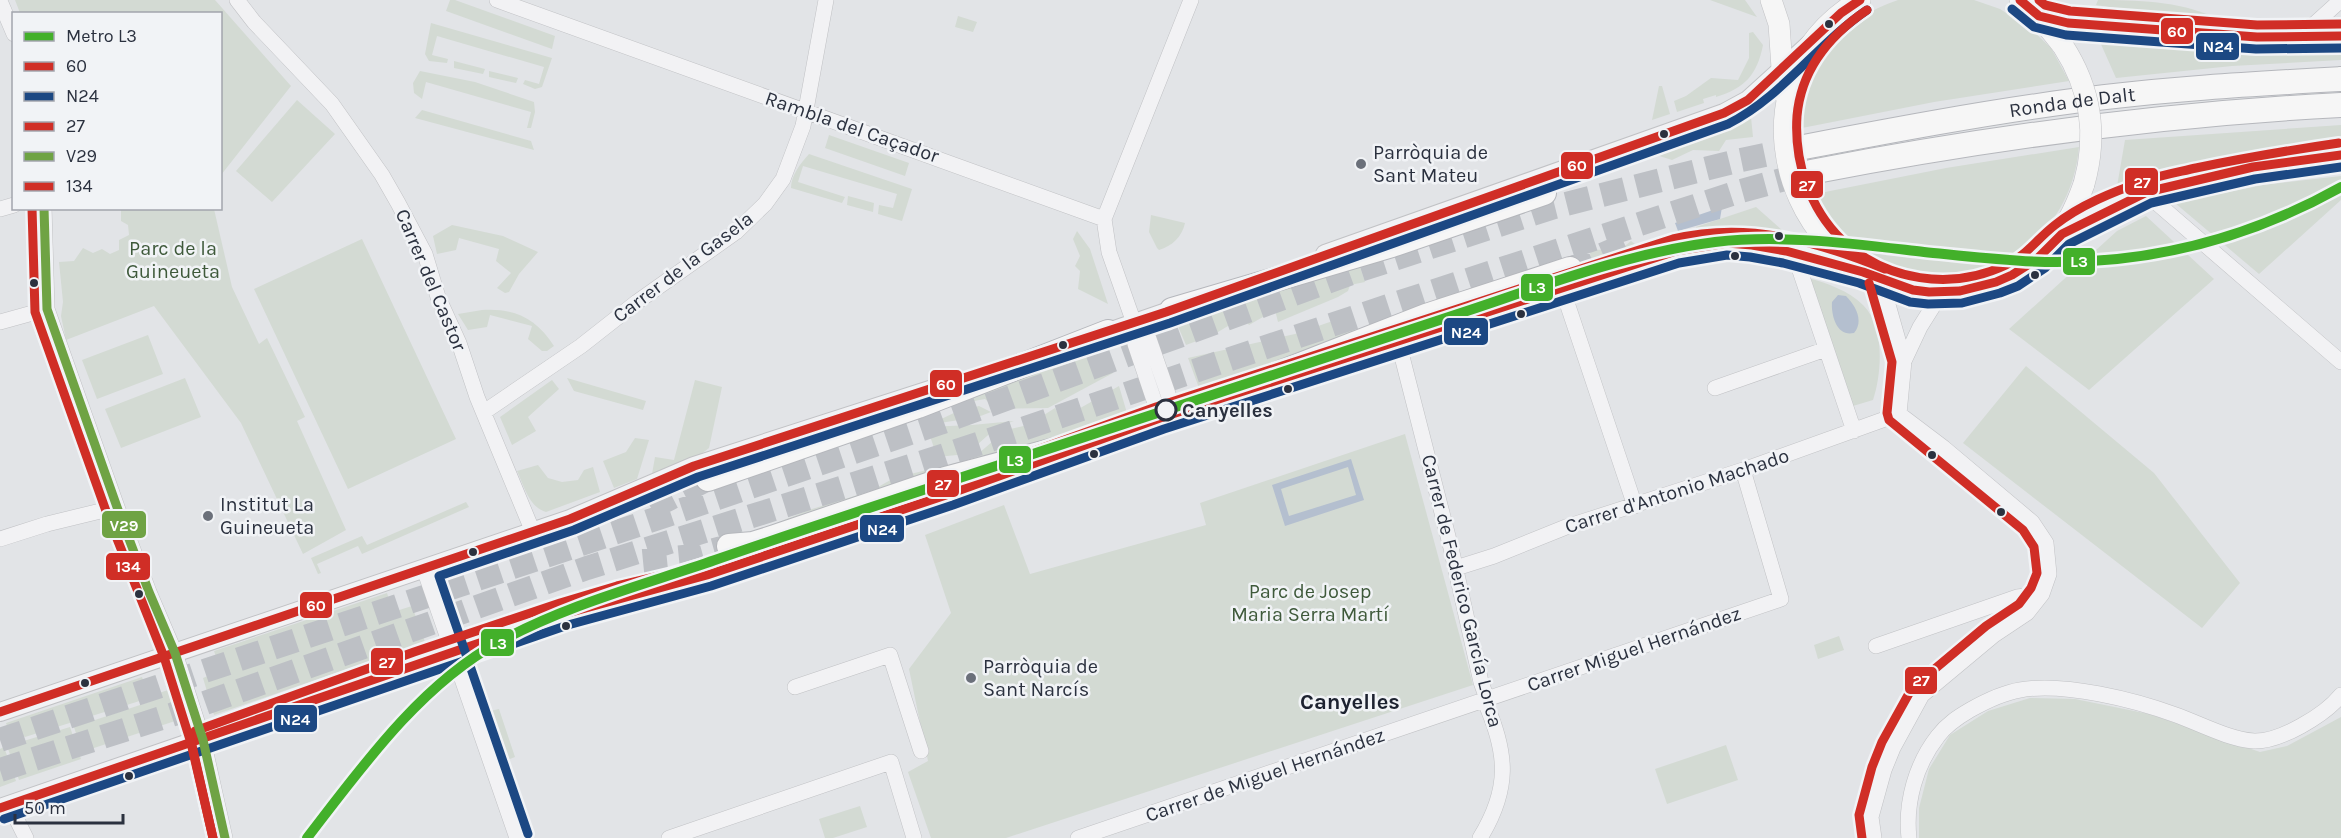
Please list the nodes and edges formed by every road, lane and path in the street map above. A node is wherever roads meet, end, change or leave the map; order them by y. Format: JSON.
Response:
{"nodes":[{"id":1,"x":237,"y":0,"type":"edge"},
{"id":2,"x":497,"y":0,"type":"edge"},
{"id":3,"x":826,"y":0,"type":"edge"},
{"id":4,"x":1191,"y":0,"type":"edge"},
{"id":5,"x":1771,"y":0,"type":"edge"},
{"id":6,"x":1860,"y":0,"type":"edge"},
{"id":7,"x":2020,"y":0,"type":"edge"},
{"id":8,"x":2341,"y":0,"type":"edge"},
{"id":9,"x":1,"y":6,"type":"edge"},
{"id":10,"x":2039,"y":16,"type":"junction"},
{"id":11,"x":12,"y":30,"type":"edge"},
{"id":12,"x":2341,"y":36,"type":"edge"},
{"id":13,"x":2299,"y":38,"type":"junction"},
{"id":14,"x":1814,"y":40,"type":"junction"},
{"id":15,"x":1782,"y":68,"type":"junction"},
{"id":16,"x":2339,"y":79,"type":"edge"},
{"id":17,"x":1787,"y":101,"type":"junction"},
{"id":18,"x":2341,"y":107,"type":"edge"},
{"id":19,"x":807,"y":112,"type":"junction"},
{"id":20,"x":1804,"y":147,"type":"tunnel mouth"},
{"id":21,"x":2341,"y":155,"type":"edge"},
{"id":22,"x":1811,"y":172,"type":"tunnel mouth"},
{"id":23,"x":2147,"y":192,"type":"junction"},
{"id":24,"x":1544,"y":194,"type":"dead end"},
{"id":25,"x":44,"y":210,"type":"edge"},
{"id":26,"x":1104,"y":219,"type":"junction"},
{"id":27,"x":2062,"y":234,"type":"junction"},
{"id":28,"x":1794,"y":253,"type":"junction"},
{"id":29,"x":1872,"y":276,"type":"junction"},
{"id":30,"x":1566,"y":278,"type":"junction"},
{"id":31,"x":1942,"y":292,"type":"junction"},
{"id":32,"x":47,"y":309,"type":"junction"},
{"id":33,"x":1172,"y":310,"type":"junction"},
{"id":34,"x":0,"y":322,"type":"edge"},
{"id":35,"x":1134,"y":323,"type":"junction"},
{"id":36,"x":1108,"y":332,"type":"junction"},
{"id":37,"x":1398,"y":341,"type":"junction"},
{"id":38,"x":1826,"y":349,"type":"junction"},
{"id":39,"x":1904,"y":361,"type":"junction"},
{"id":40,"x":2341,"y":362,"type":"edge"},
{"id":41,"x":1715,"y":388,"type":"dead end"},
{"id":42,"x":484,"y":412,"type":"junction"},
{"id":43,"x":1175,"y":413,"type":"junction"},
{"id":44,"x":1899,"y":414,"type":"junction"},
{"id":45,"x":1129,"y":430,"type":"junction"},
{"id":46,"x":1854,"y":431,"type":"junction"},
{"id":47,"x":1743,"y":470,"type":"junction"},
{"id":48,"x":708,"y":479,"type":"tunnel mouth"},
{"id":49,"x":1635,"y":506,"type":"junction"},
{"id":50,"x":117,"y":507,"type":"junction"},
{"id":51,"x":532,"y":532,"type":"junction"},
{"id":52,"x":0,"y":539,"type":"edge"},
{"id":53,"x":729,"y":546,"type":"tunnel mouth"},
{"id":54,"x":1456,"y":568,"type":"junction"},
{"id":55,"x":424,"y":569,"type":"junction"},
{"id":56,"x":2042,"y":594,"type":"junction"},
{"id":57,"x":1875,"y":646,"type":"dead end"},
{"id":58,"x":452,"y":651,"type":"junction"},
{"id":59,"x":175,"y":653,"type":"junction"},
{"id":60,"x":795,"y":687,"type":"dead end"},
{"id":61,"x":2341,"y":695,"type":"edge"},
{"id":62,"x":1487,"y":699,"type":"junction"},
{"id":63,"x":0,"y":712,"type":"edge"},
{"id":64,"x":203,"y":740,"type":"junction"},
{"id":65,"x":921,"y":751,"type":"dead end"},
{"id":66,"x":5,"y":806,"type":"edge"},
{"id":67,"x":26,"y":838,"type":"edge"},
{"id":68,"x":225,"y":838,"type":"edge"},
{"id":69,"x":517,"y":838,"type":"edge"},
{"id":70,"x":669,"y":838,"type":"edge"},
{"id":71,"x":914,"y":838,"type":"edge"},
{"id":72,"x":1078,"y":838,"type":"edge"},
{"id":73,"x":1480,"y":838,"type":"edge"},
{"id":74,"x":1874,"y":838,"type":"edge"},
{"id":75,"x":1909,"y":838,"type":"edge"}],
"edges":[{"from":1,"to":42,"type":"street","name":"Carrer del Castor"},
{"from":2,"to":19,"type":"street","name":"Rambla del Caçador"},
{"from":3,"to":19,"type":"street","name":"Carrer de la Gasela"},
{"from":4,"to":26,"type":"street"},
{"from":5,"to":15,"type":"main road"},
{"from":6,"to":14,"type":"main road"},
{"from":7,"to":10,"type":"main road"},
{"from":8,"to":13,"type":"street"},
{"from":9,"to":11,"type":"street"},
{"from":10,"to":13,"type":"street"},
{"from":10,"to":27,"type":"main road","bridge":true},
{"from":12,"to":13,"type":"street"},
{"from":14,"to":15,"type":"street"},
{"from":14,"to":17,"type":"main road"},
{"from":15,"to":17,"type":"main road"},
{"from":15,"to":33,"type":"street"},
{"from":16,"to":20,"type":"highway","name":"Ronda de Dalt"},
{"from":17,"to":29,"type":"main road"},
{"from":18,"to":22,"type":"highway","name":"Ronda de Dalt"},
{"from":19,"to":26,"type":"street","name":"Rambla del Caçador"},
{"from":19,"to":42,"type":"street","name":"Carrer de la Gasela"},
{"from":21,"to":23,"type":"street"},
{"from":23,"to":27,"type":"street"},
{"from":23,"to":40,"type":"street"},
{"from":24,"to":33,"type":"highway"},
{"from":25,"to":32,"type":"street"},
{"from":26,"to":35,"type":"street"},
{"from":27,"to":31,"type":"main road"},
{"from":28,"to":29,"type":"street"},
{"from":28,"to":30,"type":"street"},
{"from":28,"to":38,"type":"street"},
{"from":29,"to":31,"type":"main road"},
{"from":29,"to":39,"type":"street"},
{"from":30,"to":37,"type":"street"},
{"from":30,"to":43,"type":"highway"},
{"from":30,"to":49,"type":"street"},
{"from":31,"to":39,"type":"street"},
{"from":32,"to":34,"type":"street"},
{"from":32,"to":50,"type":"street"},
{"from":33,"to":35,"type":"street"},
{"from":35,"to":36,"type":"street"},
{"from":35,"to":43,"type":"street"},
{"from":36,"to":48,"type":"highway"},
{"from":36,"to":51,"type":"street"},
{"from":37,"to":43,"type":"street"},
{"from":37,"to":54,"type":"street","name":"Carrer de Federico García Lorca"},
{"from":38,"to":41,"type":"street"},
{"from":38,"to":46,"type":"street"},
{"from":39,"to":44,"type":"street"},
{"from":42,"to":51,"type":"street","name":"Carrer del Castor"},
{"from":43,"to":45,"type":"street"},
{"from":44,"to":46,"type":"street","name":"Carrer d'Antonio Machado"},
{"from":44,"to":56,"type":"street"},
{"from":45,"to":53,"type":"highway"},
{"from":45,"to":58,"type":"street"},
{"from":46,"to":47,"type":"street","name":"Carrer d'Antonio Machado"},
{"from":47,"to":49,"type":"street","name":"Carrer d'Antonio Machado"},
{"from":47,"to":62,"type":"street","name":"Carrer Miguel Hernández"},
{"from":49,"to":54,"type":"street","name":"Carrer d'Antonio Machado"},
{"from":50,"to":52,"type":"street"},
{"from":50,"to":59,"type":"street"},
{"from":51,"to":55,"type":"street"},
{"from":54,"to":62,"type":"street","name":"Carrer de Federico García Lorca"},
{"from":55,"to":58,"type":"street"},
{"from":55,"to":59,"type":"street"},
{"from":56,"to":57,"type":"street"},
{"from":56,"to":74,"type":"street"},
{"from":58,"to":64,"type":"street"},
{"from":58,"to":69,"type":"street"},
{"from":59,"to":63,"type":"street"},
{"from":59,"to":64,"type":"street"},
{"from":60,"to":65,"type":"street"},
{"from":61,"to":75,"type":"street"},
{"from":62,"to":72,"type":"street","name":"Carrer de Miguel Hernández"},
{"from":62,"to":73,"type":"street","name":"Carrer de Federico García Lorca"},
{"from":64,"to":66,"type":"street"},
{"from":64,"to":68,"type":"street"},
{"from":66,"to":67,"type":"street"},
{"from":70,"to":71,"type":"street"}]}
